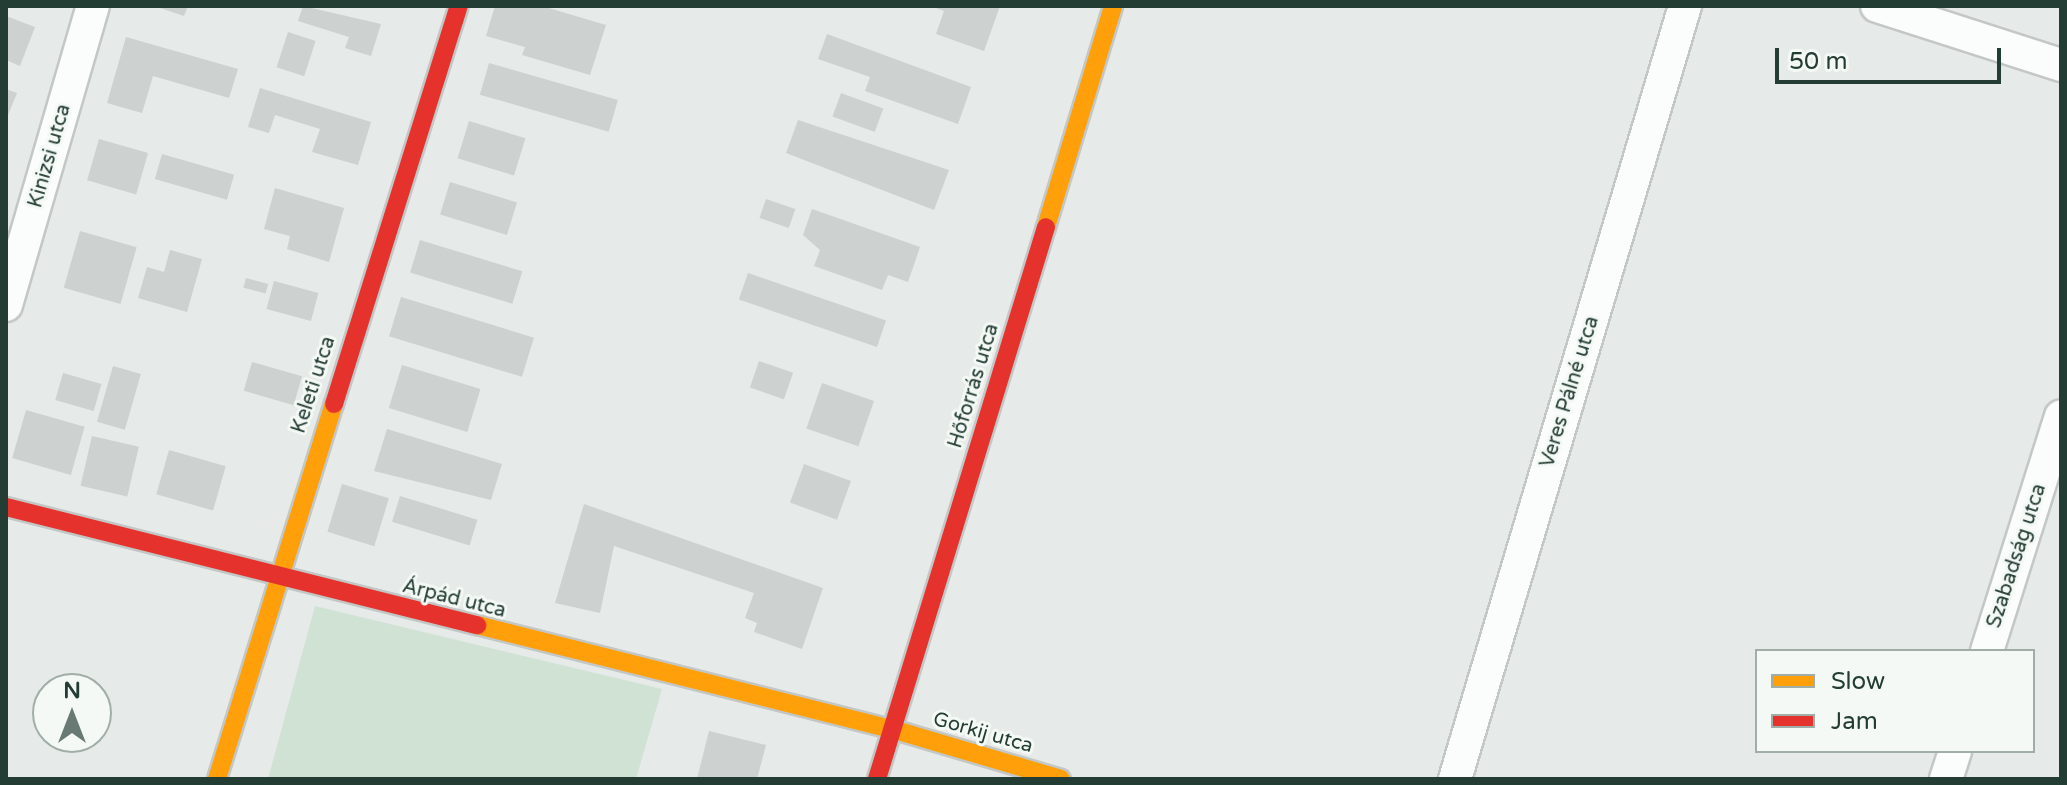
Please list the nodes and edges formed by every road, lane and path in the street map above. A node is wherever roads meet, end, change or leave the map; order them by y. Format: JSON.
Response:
{"nodes":[{"id":1,"x":93,"y":6,"type":"edge"},
{"id":2,"x":459,"y":6,"type":"edge"},
{"id":3,"x":1113,"y":6,"type":"edge"},
{"id":4,"x":1685,"y":6,"type":"edge"},
{"id":5,"x":1877,"y":6,"type":"edge"},
{"id":6,"x":2061,"y":65,"type":"edge"},
{"id":7,"x":6,"y":305,"type":"edge"},
{"id":8,"x":2061,"y":416,"type":"edge"},
{"id":9,"x":6,"y":507,"type":"edge"},
{"id":10,"x":275,"y":578,"type":"junction"},
{"id":11,"x":1988,"y":649,"type":"edge"},
{"id":12,"x":892,"y":729,"type":"junction"},
{"id":13,"x":1954,"y":753,"type":"edge"},
{"id":14,"x":217,"y":779,"type":"edge"},
{"id":15,"x":877,"y":779,"type":"edge"},
{"id":16,"x":1061,"y":779,"type":"edge"},
{"id":17,"x":1455,"y":779,"type":"edge"},
{"id":18,"x":1946,"y":779,"type":"edge"}],
"edges":[{"from":1,"to":7,"type":"street","name":"Kinizsi utca"},
{"from":2,"to":10,"type":"street","name":"Keleti utca"},
{"from":3,"to":12,"type":"street","name":"Hőforrás utca"},
{"from":4,"to":17,"type":"street","name":"Veres Pálné utca"},
{"from":5,"to":6,"type":"street"},
{"from":8,"to":11,"type":"street","name":"Szabadság utca"},
{"from":9,"to":10,"type":"street","name":"Árpád utca"},
{"from":10,"to":12,"type":"street","name":"Árpád utca"},
{"from":10,"to":14,"type":"street","name":"Keleti utca"},
{"from":12,"to":15,"type":"street","name":"Hőforrás utca"},
{"from":12,"to":16,"type":"street","name":"Gorkij utca"},
{"from":13,"to":18,"type":"street"}]}
